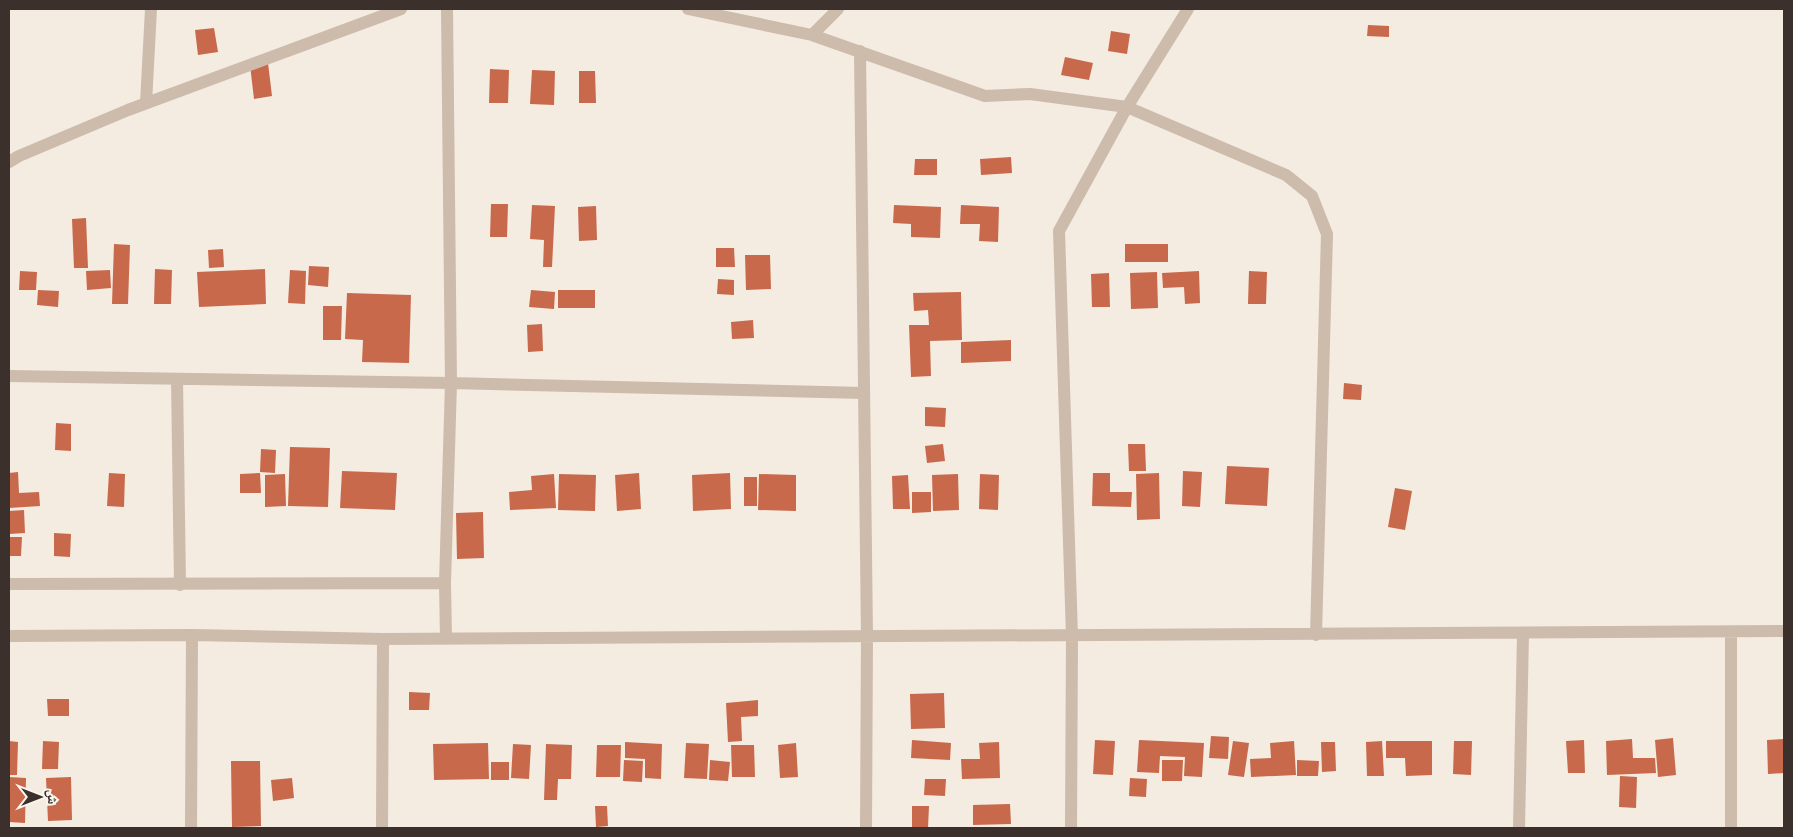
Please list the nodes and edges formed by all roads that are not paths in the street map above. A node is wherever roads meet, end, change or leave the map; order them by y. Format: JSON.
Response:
{"nodes":[{"id":1,"x":152,"y":9,"type":"edge"},
{"id":2,"x":396,"y":9,"type":"edge"},
{"id":3,"x":447,"y":9,"type":"edge"},
{"id":4,"x":688,"y":9,"type":"edge"},
{"id":5,"x":838,"y":9,"type":"edge"},
{"id":6,"x":1188,"y":9,"type":"edge"},
{"id":7,"x":812,"y":35,"type":"junction"},
{"id":8,"x":860,"y":50,"type":"junction"},
{"id":9,"x":146,"y":103,"type":"junction"},
{"id":10,"x":1127,"y":107,"type":"junction"},
{"id":11,"x":9,"y":162,"type":"edge"},
{"id":12,"x":9,"y":376,"type":"edge"},
{"id":13,"x":178,"y":379,"type":"junction"},
{"id":14,"x":451,"y":383,"type":"junction"},
{"id":15,"x":864,"y":393,"type":"junction"},
{"id":16,"x":446,"y":583,"type":"junction"},
{"id":17,"x":9,"y":584,"type":"edge"},
{"id":18,"x":180,"y":585,"type":"junction"},
{"id":19,"x":1784,"y":631,"type":"edge"},
{"id":20,"x":1731,"y":633,"type":"junction"},
{"id":21,"x":1523,"y":634,"type":"junction"},
{"id":22,"x":192,"y":635,"type":"junction"},
{"id":23,"x":1316,"y":635,"type":"junction"},
{"id":24,"x":9,"y":636,"type":"edge"},
{"id":25,"x":1072,"y":636,"type":"junction"},
{"id":26,"x":868,"y":637,"type":"junction"},
{"id":27,"x":446,"y":639,"type":"junction"},
{"id":28,"x":382,"y":640,"type":"junction"},
{"id":29,"x":191,"y":828,"type":"edge"},
{"id":30,"x":382,"y":828,"type":"edge"},
{"id":31,"x":866,"y":828,"type":"edge"},
{"id":32,"x":1071,"y":828,"type":"edge"},
{"id":33,"x":1520,"y":828,"type":"edge"},
{"id":34,"x":1731,"y":828,"type":"edge"}],
"edges":[{"from":1,"to":9,"type":"street"},
{"from":2,"to":9,"type":"street"},
{"from":3,"to":14,"type":"street"},
{"from":4,"to":7,"type":"street"},
{"from":5,"to":7,"type":"street"},
{"from":6,"to":10,"type":"street"},
{"from":7,"to":8,"type":"street"},
{"from":8,"to":10,"type":"street"},
{"from":8,"to":15,"type":"street"},
{"from":9,"to":11,"type":"street"},
{"from":10,"to":23,"type":"street"},
{"from":10,"to":25,"type":"street"},
{"from":12,"to":13,"type":"street"},
{"from":13,"to":14,"type":"street"},
{"from":13,"to":18,"type":"street"},
{"from":14,"to":15,"type":"street"},
{"from":14,"to":16,"type":"street"},
{"from":15,"to":26,"type":"street"},
{"from":16,"to":18,"type":"street"},
{"from":16,"to":27,"type":"street"},
{"from":17,"to":18,"type":"street"},
{"from":19,"to":20,"type":"street"},
{"from":20,"to":21,"type":"street"},
{"from":20,"to":34,"type":"street"},
{"from":21,"to":23,"type":"street"},
{"from":21,"to":33,"type":"street"},
{"from":22,"to":24,"type":"street"},
{"from":22,"to":28,"type":"street"},
{"from":22,"to":29,"type":"street"},
{"from":23,"to":25,"type":"street"},
{"from":25,"to":26,"type":"street"},
{"from":25,"to":32,"type":"street"},
{"from":26,"to":27,"type":"street"},
{"from":26,"to":31,"type":"street"},
{"from":27,"to":28,"type":"street"},
{"from":28,"to":30,"type":"street"}]}
